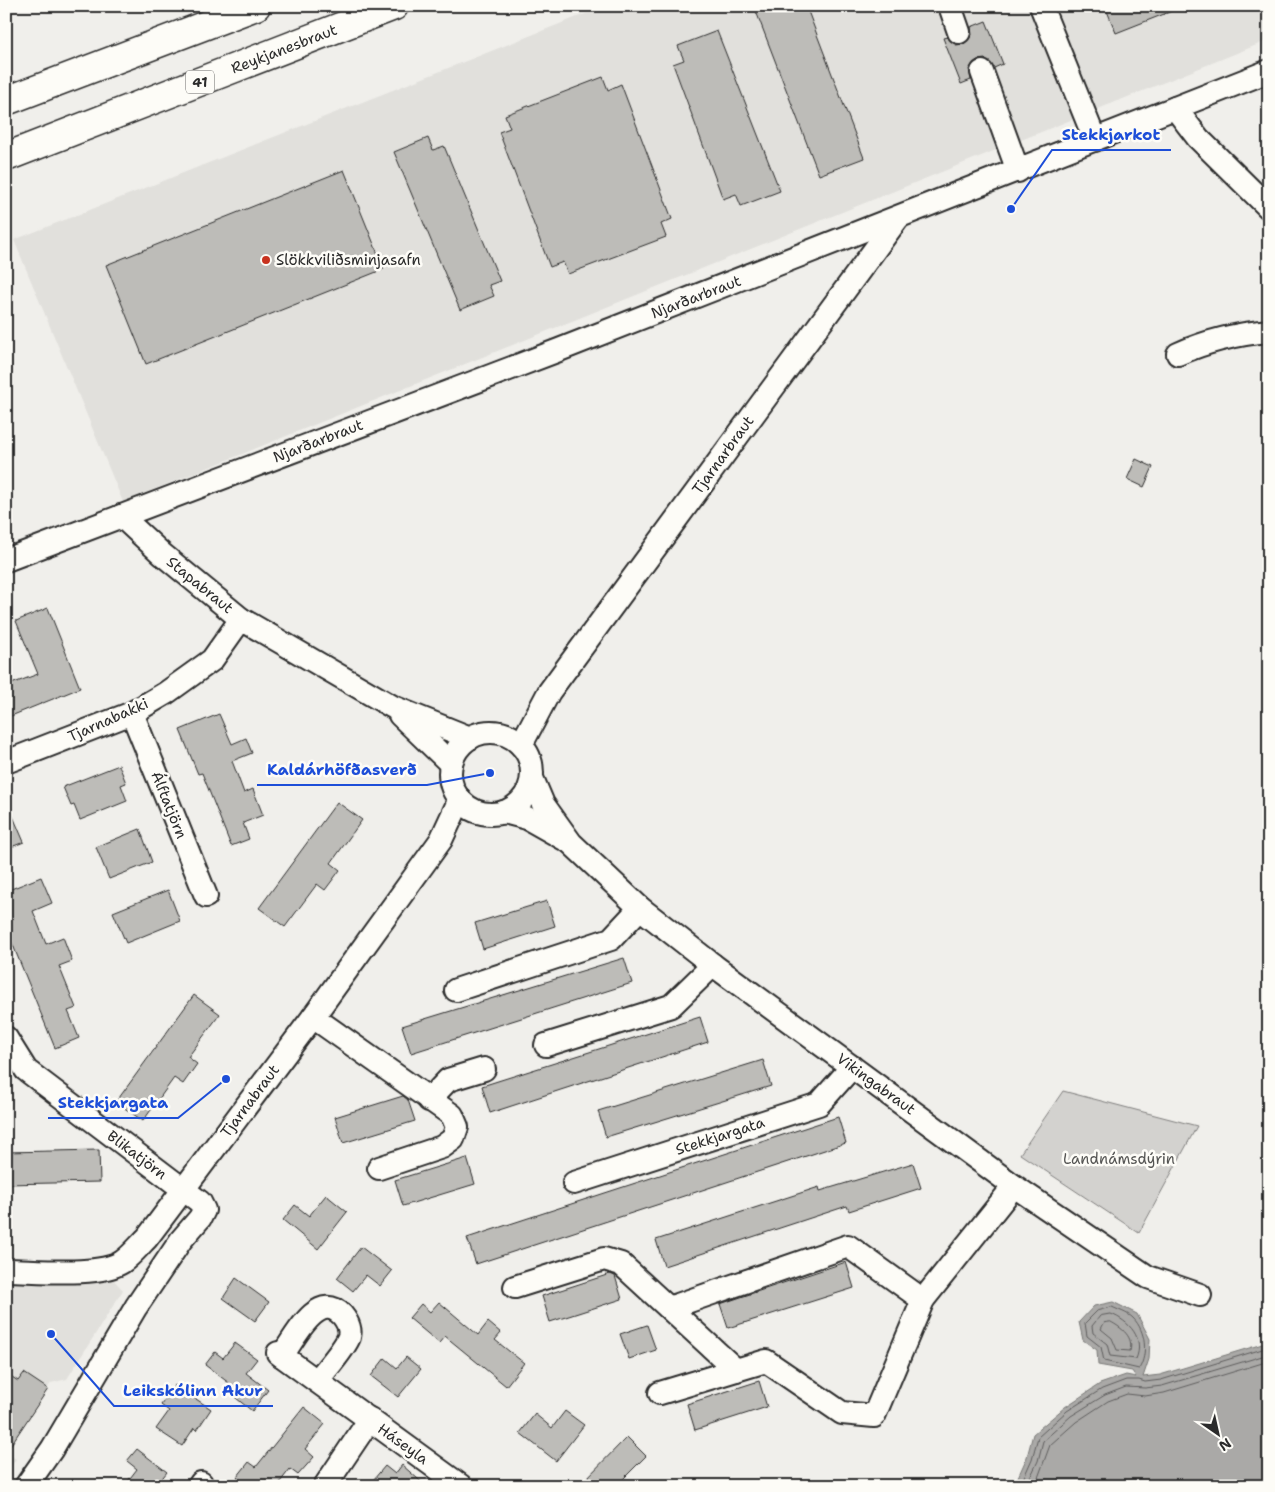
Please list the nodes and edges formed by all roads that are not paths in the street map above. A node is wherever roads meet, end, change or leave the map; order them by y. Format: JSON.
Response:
{"nodes":[{"id":1,"x":256,"y":6,"type":"edge"},
{"id":2,"x":394,"y":6,"type":"edge"},
{"id":3,"x":950,"y":6,"type":"edge"},
{"id":4,"x":1041,"y":6,"type":"edge"},
{"id":5,"x":959,"y":32,"type":"dead end"},
{"id":6,"x":1269,"y":71,"type":"edge"},
{"id":7,"x":982,"y":72,"type":"dead end"},
{"id":8,"x":6,"y":101,"type":"edge"},
{"id":9,"x":1176,"y":108,"type":"junction"},
{"id":10,"x":1095,"y":140,"type":"junction"},
{"id":11,"x":6,"y":157,"type":"edge"},
{"id":12,"x":1018,"y":171,"type":"junction"},
{"id":13,"x":1269,"y":208,"type":"edge"},
{"id":14,"x":898,"y":218,"type":"junction"},
{"id":15,"x":1269,"y":331,"type":"edge"},
{"id":16,"x":1178,"y":354,"type":"dead end"},
{"id":17,"x":121,"y":516,"type":"junction"},
{"id":18,"x":6,"y":560,"type":"edge"},
{"id":19,"x":241,"y":618,"type":"junction"},
{"id":20,"x":549,"y":692,"type":"junction"},
{"id":21,"x":392,"y":707,"type":"junction"},
{"id":22,"x":132,"y":713,"type":"junction"},
{"id":23,"x":502,"y":733,"type":"junction"},
{"id":24,"x":470,"y":738,"type":"junction"},
{"id":25,"x":521,"y":745,"type":"junction"},
{"id":26,"x":6,"y":762,"type":"edge"},
{"id":27,"x":451,"y":764,"type":"junction"},
{"id":28,"x":532,"y":778,"type":"junction"},
{"id":29,"x":460,"y":799,"type":"junction"},
{"id":30,"x":481,"y":812,"type":"junction"},
{"id":31,"x":504,"y":812,"type":"junction"},
{"id":32,"x":441,"y":840,"type":"junction"},
{"id":33,"x":571,"y":843,"type":"junction"},
{"id":34,"x":206,"y":896,"type":"dead end"},
{"id":35,"x":640,"y":908,"type":"junction"},
{"id":36,"x":713,"y":965,"type":"junction"},
{"id":37,"x":456,"y":990,"type":"dead end"},
{"id":38,"x":313,"y":1017,"type":"junction"},
{"id":39,"x":6,"y":1038,"type":"edge"},
{"id":40,"x":546,"y":1045,"type":"dead end"},
{"id":41,"x":852,"y":1067,"type":"junction"},
{"id":42,"x":484,"y":1069,"type":"dead end"},
{"id":43,"x":429,"y":1100,"type":"junction"},
{"id":44,"x":379,"y":1168,"type":"dead end"},
{"id":45,"x":574,"y":1183,"type":"dead end"},
{"id":46,"x":1014,"y":1186,"type":"junction"},
{"id":47,"x":183,"y":1189,"type":"junction"},
{"id":48,"x":6,"y":1270,"type":"edge"},
{"id":49,"x":515,"y":1287,"type":"dead end"},
{"id":50,"x":1200,"y":1295,"type":"dead end"},
{"id":51,"x":923,"y":1300,"type":"junction"},
{"id":52,"x":669,"y":1308,"type":"junction"},
{"id":53,"x":736,"y":1370,"type":"junction"},
{"id":54,"x":317,"y":1381,"type":"junction"},
{"id":55,"x":660,"y":1393,"type":"dead end"},
{"id":56,"x":370,"y":1419,"type":"junction"},
{"id":57,"x":26,"y":1486,"type":"edge"},
{"id":58,"x":325,"y":1486,"type":"edge"},
{"id":59,"x":461,"y":1486,"type":"edge"}],
"edges":[{"from":1,"to":8,"type":"highway"},
{"from":2,"to":11,"type":"highway","name":"Reykjanesbraut","number":"41"},
{"from":3,"to":5,"type":"street"},
{"from":4,"to":10,"type":"street"},
{"from":6,"to":9,"type":"street","name":"Njarðarbraut"},
{"from":7,"to":12,"type":"street"},
{"from":9,"to":10,"type":"street","name":"Njarðarbraut"},
{"from":9,"to":13,"type":"street"},
{"from":10,"to":12,"type":"street","name":"Njarðarbraut"},
{"from":12,"to":14,"type":"street","name":"Njarðarbraut"},
{"from":14,"to":17,"type":"street","name":"Njarðarbraut"},
{"from":14,"to":20,"type":"street","name":"Tjarnarbraut"},
{"from":15,"to":16,"type":"street"},
{"from":17,"to":18,"type":"street"},
{"from":17,"to":19,"type":"street","name":"Stapabraut"},
{"from":19,"to":21,"type":"street","name":"Stapabraut"},
{"from":19,"to":22,"type":"street","name":"Tjarnabakki"},
{"from":20,"to":23,"type":"street","name":"Tjarnarbraut"},
{"from":20,"to":25,"type":"street","name":"Tjarnarbraut"},
{"from":21,"to":24,"type":"street","name":"Stapabraut"},
{"from":21,"to":27,"type":"street","name":"Stapabraut"},
{"from":22,"to":26,"type":"street","name":"Tjarnabakki"},
{"from":22,"to":34,"type":"street","name":"Álftatjörn"},
{"from":23,"to":24,"type":"street"},
{"from":23,"to":25,"type":"street"},
{"from":24,"to":27,"type":"street"},
{"from":25,"to":28,"type":"street"},
{"from":27,"to":29,"type":"street"},
{"from":28,"to":31,"type":"street"},
{"from":28,"to":33,"type":"street","name":"Vikingabraut"},
{"from":29,"to":30,"type":"street"},
{"from":29,"to":32,"type":"street","name":"Tjarnabraut"},
{"from":30,"to":31,"type":"street"},
{"from":30,"to":32,"type":"street","name":"Tjarnabraut"},
{"from":31,"to":33,"type":"street","name":"Vikingabraut"},
{"from":32,"to":38,"type":"street","name":"Tjarnabraut"},
{"from":33,"to":35,"type":"street","name":"Vikingabraut"},
{"from":35,"to":36,"type":"street","name":"Vikingabraut"},
{"from":35,"to":37,"type":"street"},
{"from":36,"to":40,"type":"street"},
{"from":36,"to":41,"type":"street","name":"Vikingabraut"},
{"from":38,"to":43,"type":"street"},
{"from":38,"to":47,"type":"street","name":"Tjarnabraut"},
{"from":39,"to":47,"type":"street","name":"Blikatjörn"},
{"from":41,"to":45,"type":"street","name":"Stekkjargata"},
{"from":41,"to":46,"type":"street","name":"Vikingabraut"},
{"from":42,"to":43,"type":"street"},
{"from":43,"to":44,"type":"street"},
{"from":46,"to":50,"type":"street","name":"Vikingabraut"},
{"from":46,"to":51,"type":"street"},
{"from":47,"to":48,"type":"street","name":"Tjarnabraut"},
{"from":47,"to":57,"type":"street","name":"Blikatjörn"},
{"from":49,"to":52,"type":"street"},
{"from":51,"to":52,"type":"street"},
{"from":51,"to":53,"type":"street"},
{"from":52,"to":53,"type":"street"},
{"from":53,"to":55,"type":"street"},
{"from":54,"to":54,"type":"street","name":"Háseyla"},
{"from":54,"to":56,"type":"street","name":"Háseyla"},
{"from":56,"to":58,"type":"street","name":"Háseyla"},
{"from":56,"to":59,"type":"street","name":"Háseyla"}]}
